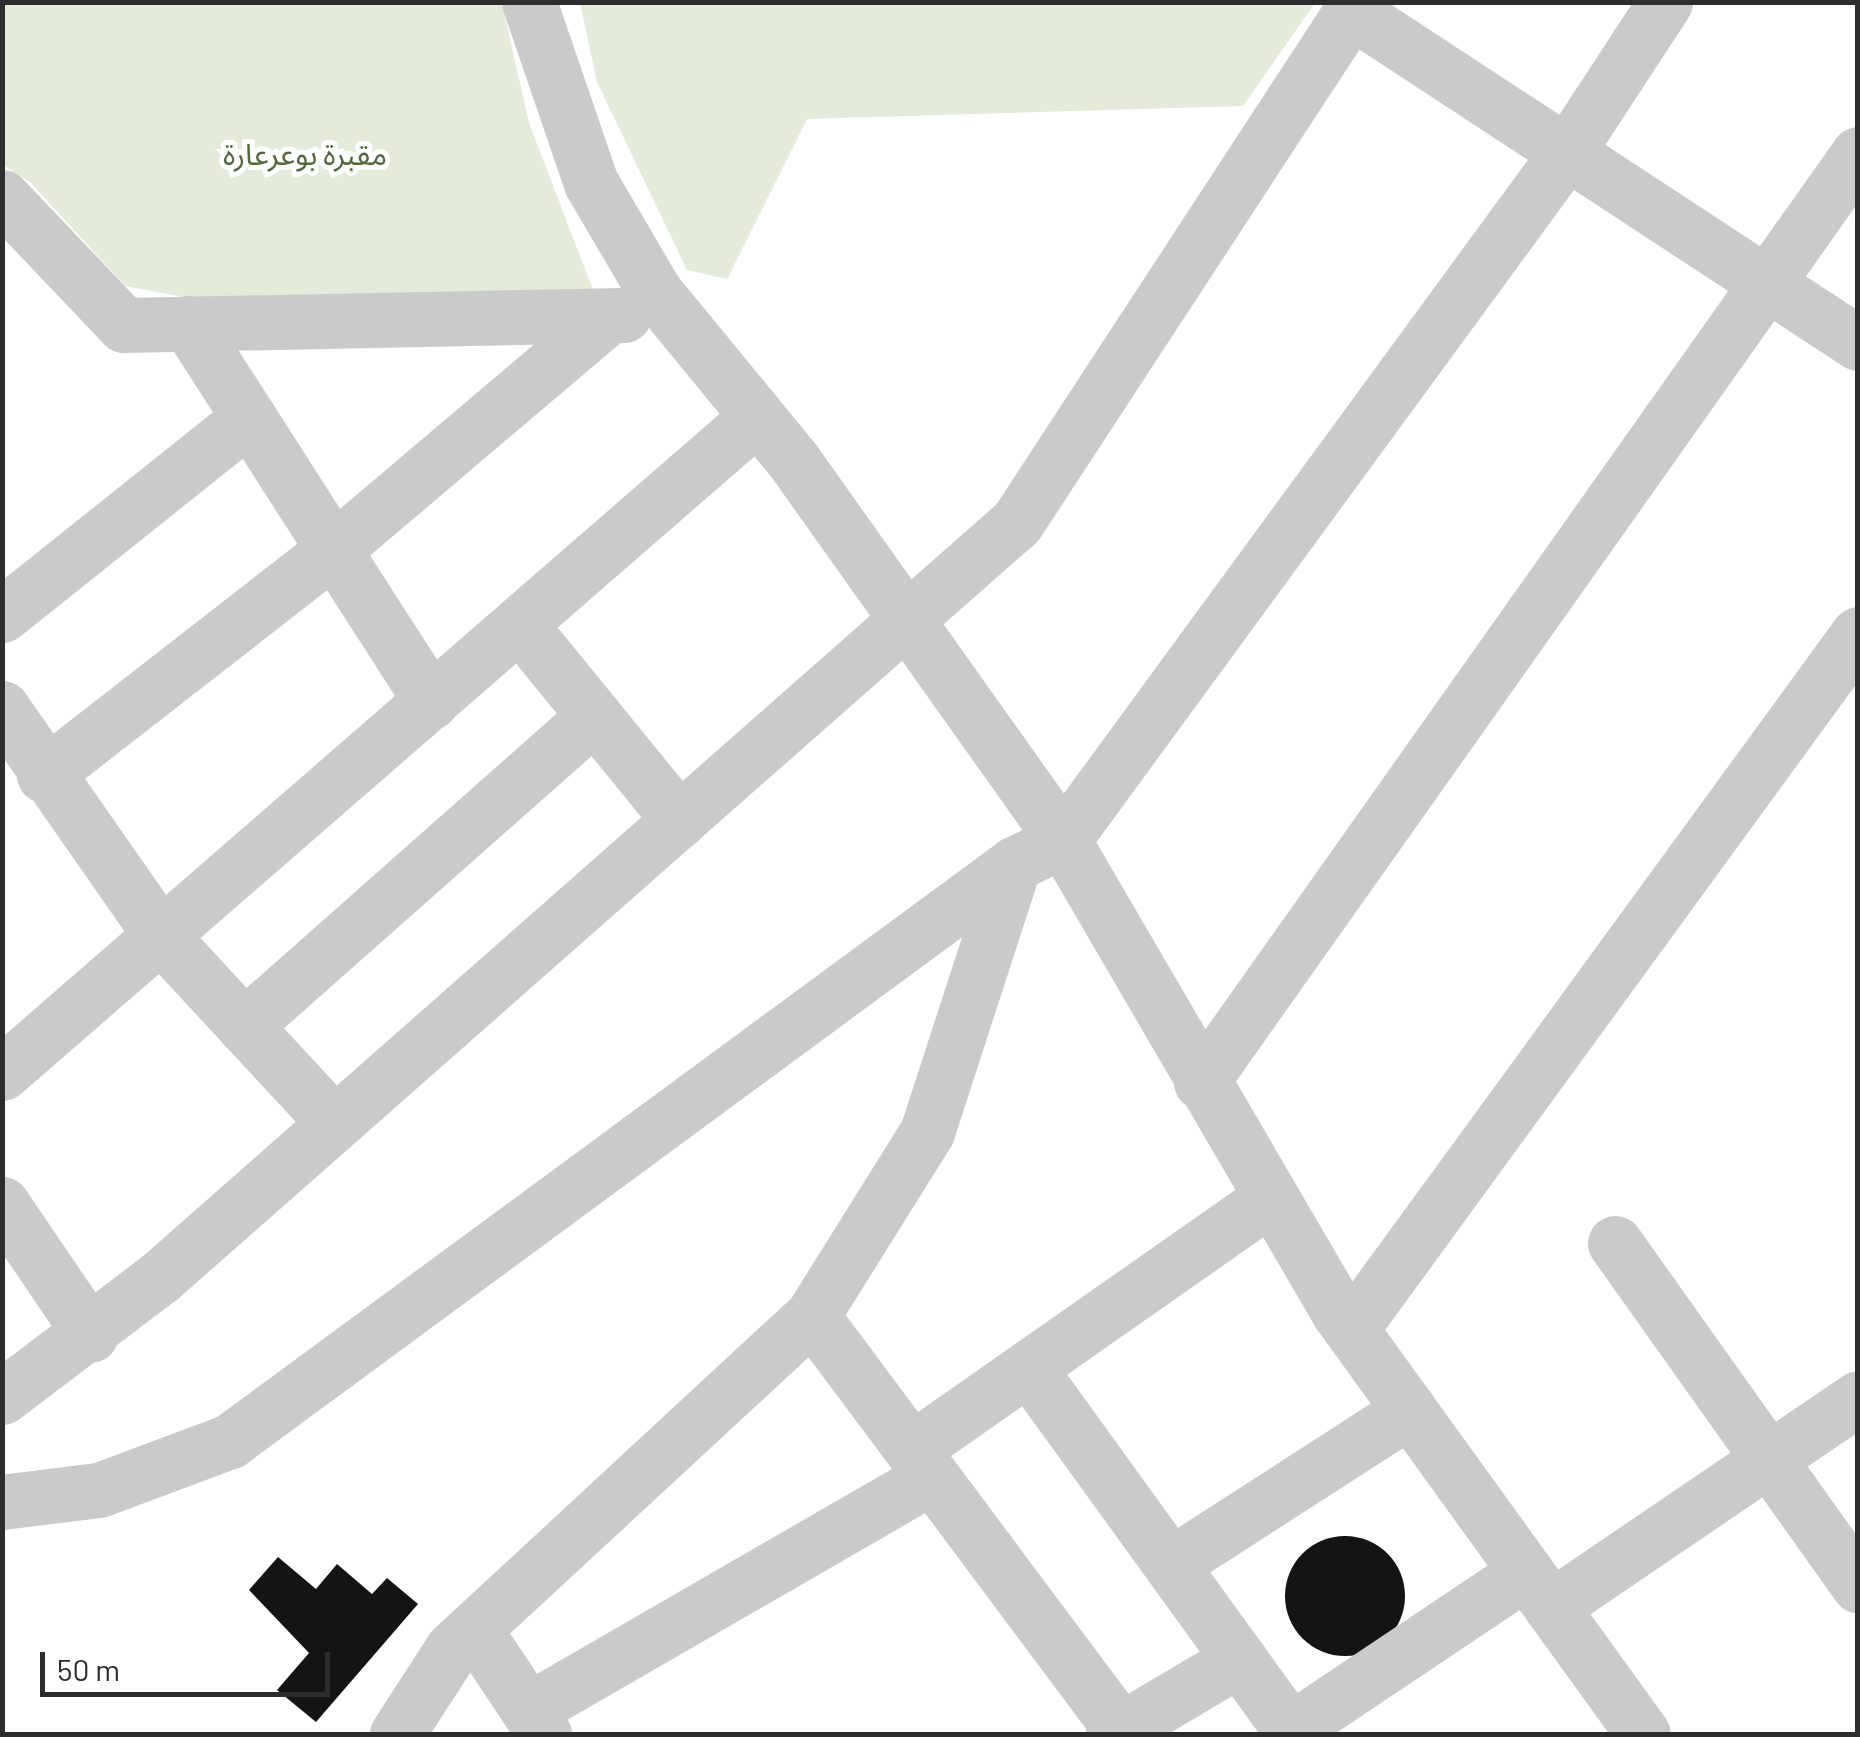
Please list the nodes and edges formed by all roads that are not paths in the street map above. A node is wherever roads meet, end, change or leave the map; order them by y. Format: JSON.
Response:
{"nodes":[{"id":1,"x":528,"y":2,"type":"edge"},
{"id":2,"x":1665,"y":2,"type":"edge"},
{"id":3,"x":1354,"y":7,"type":"edge"},
{"id":4,"x":1567,"y":152,"type":"junction"},
{"id":5,"x":1858,"y":154,"type":"edge"},
{"id":6,"x":5,"y":208,"type":"edge"},
{"id":7,"x":1769,"y":285,"type":"junction"},
{"id":8,"x":674,"y":314,"type":"junction"},
{"id":9,"x":609,"y":316,"type":"junction"},
{"id":10,"x":188,"y":324,"type":"junction"},
{"id":11,"x":1858,"y":343,"type":"edge"},
{"id":12,"x":758,"y":417,"type":"junction"},
{"id":13,"x":249,"y":418,"type":"junction"},
{"id":14,"x":333,"y":550,"type":"junction"},
{"id":15,"x":2,"y":615,"type":"edge"},
{"id":16,"x":907,"y":621,"type":"junction"},
{"id":17,"x":520,"y":625,"type":"junction"},
{"id":18,"x":1858,"y":634,"type":"edge"},
{"id":19,"x":430,"y":702,"type":"junction"},
{"id":20,"x":2,"y":708,"type":"edge"},
{"id":21,"x":594,"y":716,"type":"junction"},
{"id":22,"x":44,"y":776,"type":"junction"},
{"id":23,"x":680,"y":820,"type":"junction"},
{"id":24,"x":1063,"y":840,"type":"junction"},
{"id":25,"x":1014,"y":864,"type":"junction"},
{"id":26,"x":162,"y":937,"type":"junction"},
{"id":27,"x":244,"y":1026,"type":"junction"},
{"id":28,"x":2,"y":1073,"type":"edge"},
{"id":29,"x":1201,"y":1082,"type":"junction"},
{"id":30,"x":334,"y":1123,"type":"junction"},
{"id":31,"x":1271,"y":1198,"type":"junction"},
{"id":32,"x":2,"y":1204,"type":"edge"},
{"id":33,"x":1616,"y":1243,"type":"dead end"},
{"id":34,"x":812,"y":1316,"type":"junction"},
{"id":35,"x":1351,"y":1329,"type":"junction"},
{"id":36,"x":90,"y":1335,"type":"junction"},
{"id":37,"x":1030,"y":1370,"type":"junction"},
{"id":38,"x":2,"y":1397,"type":"edge"},
{"id":39,"x":1858,"y":1398,"type":"edge"},
{"id":40,"x":1410,"y":1410,"type":"junction"},
{"id":41,"x":1770,"y":1460,"type":"junction"},
{"id":42,"x":922,"y":1463,"type":"junction"},
{"id":43,"x":2,"y":1502,"type":"edge"},
{"id":44,"x":1176,"y":1561,"type":"junction"},
{"id":45,"x":1858,"y":1585,"type":"edge"},
{"id":46,"x":1538,"y":1590,"type":"junction"},
{"id":47,"x":474,"y":1629,"type":"junction"},
{"id":48,"x":1240,"y":1659,"type":"junction"},
{"id":49,"x":536,"y":1722,"type":"edge"},
{"id":50,"x":1292,"y":1732,"type":"edge"},
{"id":51,"x":1119,"y":1733,"type":"edge"},
{"id":52,"x":397,"y":1734,"type":"edge"},
{"id":53,"x":1643,"y":1734,"type":"edge"}],
"edges":[{"from":1,"to":8,"type":"street"},
{"from":2,"to":4,"type":"street"},
{"from":3,"to":4,"type":"street"},
{"from":3,"to":16,"type":"street"},
{"from":4,"to":7,"type":"street"},
{"from":4,"to":24,"type":"street"},
{"from":5,"to":7,"type":"street"},
{"from":6,"to":10,"type":"street"},
{"from":7,"to":11,"type":"street"},
{"from":7,"to":29,"type":"street"},
{"from":8,"to":9,"type":"street"},
{"from":8,"to":12,"type":"street"},
{"from":9,"to":10,"type":"street"},
{"from":9,"to":14,"type":"street"},
{"from":10,"to":13,"type":"street"},
{"from":12,"to":16,"type":"street"},
{"from":12,"to":17,"type":"street"},
{"from":13,"to":14,"type":"street"},
{"from":13,"to":15,"type":"street"},
{"from":14,"to":19,"type":"street"},
{"from":14,"to":22,"type":"street"},
{"from":16,"to":23,"type":"street"},
{"from":16,"to":24,"type":"street"},
{"from":17,"to":19,"type":"street"},
{"from":17,"to":21,"type":"street"},
{"from":18,"to":35,"type":"street"},
{"from":19,"to":26,"type":"street"},
{"from":20,"to":22,"type":"street"},
{"from":21,"to":23,"type":"street"},
{"from":21,"to":27,"type":"street"},
{"from":22,"to":26,"type":"street"},
{"from":23,"to":30,"type":"street"},
{"from":24,"to":25,"type":"street"},
{"from":24,"to":29,"type":"street"},
{"from":25,"to":34,"type":"street"},
{"from":25,"to":43,"type":"street"},
{"from":26,"to":27,"type":"street"},
{"from":26,"to":28,"type":"street"},
{"from":27,"to":30,"type":"street"},
{"from":29,"to":31,"type":"street"},
{"from":30,"to":36,"type":"street"},
{"from":31,"to":35,"type":"street"},
{"from":31,"to":37,"type":"street"},
{"from":32,"to":36,"type":"street"},
{"from":33,"to":41,"type":"street"},
{"from":34,"to":42,"type":"street"},
{"from":34,"to":47,"type":"street"},
{"from":35,"to":40,"type":"street"},
{"from":36,"to":38,"type":"street"},
{"from":37,"to":42,"type":"street"},
{"from":37,"to":44,"type":"street"},
{"from":39,"to":41,"type":"street"},
{"from":40,"to":44,"type":"street"},
{"from":40,"to":46,"type":"street"},
{"from":41,"to":45,"type":"street"},
{"from":41,"to":46,"type":"street"},
{"from":42,"to":49,"type":"street"},
{"from":42,"to":51,"type":"street"},
{"from":44,"to":48,"type":"street"},
{"from":46,"to":50,"type":"street"},
{"from":46,"to":53,"type":"street"},
{"from":47,"to":49,"type":"street"},
{"from":47,"to":52,"type":"street"},
{"from":48,"to":50,"type":"street"},
{"from":48,"to":51,"type":"street"}]}
